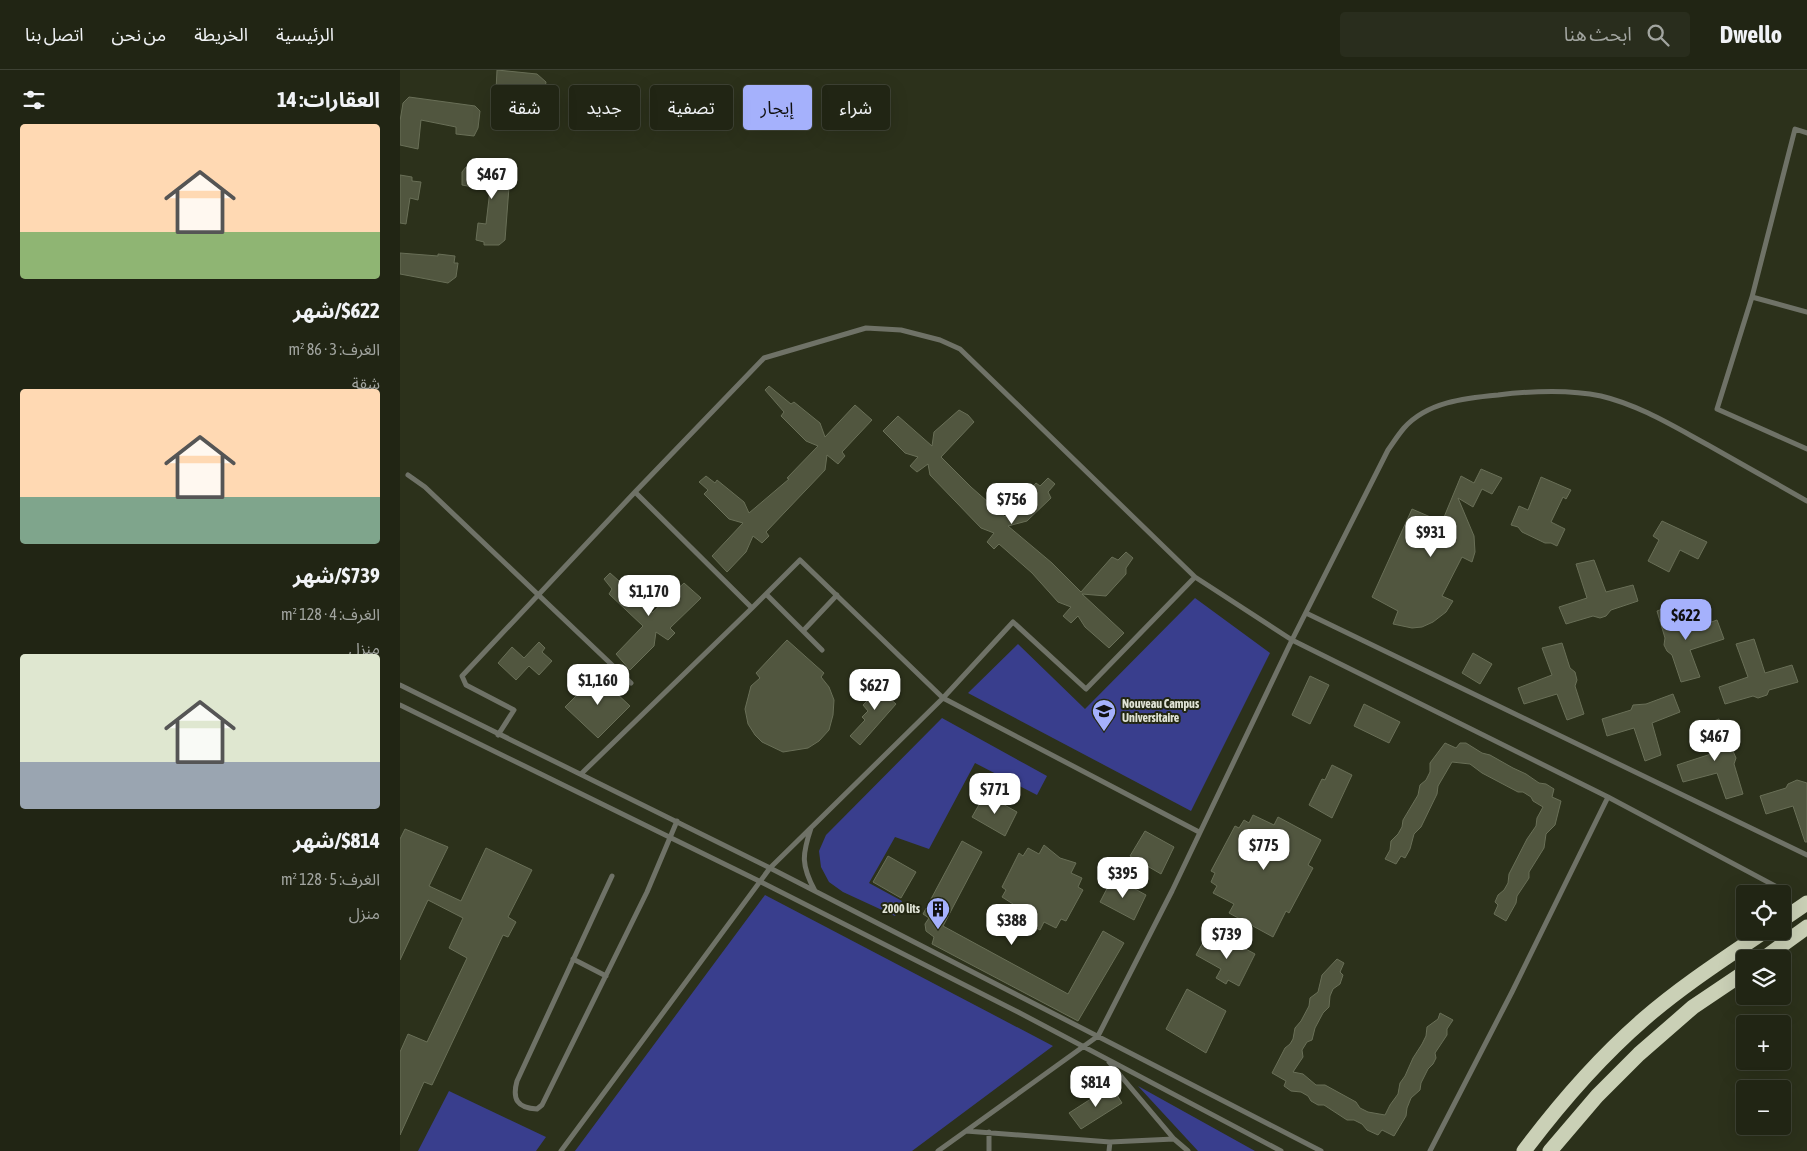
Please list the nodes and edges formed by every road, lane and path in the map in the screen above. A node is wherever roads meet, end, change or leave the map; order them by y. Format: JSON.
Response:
{"nodes":[{"id":1,"x":1807,"y":133,"type":"edge"},
{"id":2,"x":1752,"y":297,"type":"junction"},
{"id":3,"x":1807,"y":312,"type":"edge"},
{"id":4,"x":1807,"y":449,"type":"edge"},
{"id":5,"x":408,"y":475,"type":"dead end"},
{"id":6,"x":635,"y":492,"type":"junction"},
{"id":7,"x":1807,"y":501,"type":"edge"},
{"id":8,"x":1195,"y":577,"type":"junction"},
{"id":9,"x":538,"y":594,"type":"junction"},
{"id":10,"x":766,"y":594,"type":"junction"},
{"id":11,"x":837,"y":595,"type":"junction"},
{"id":12,"x":752,"y":608,"type":"junction"},
{"id":13,"x":1306,"y":613,"type":"junction"},
{"id":14,"x":803,"y":631,"type":"junction"},
{"id":15,"x":1292,"y":640,"type":"junction"},
{"id":16,"x":822,"y":650,"type":"dead end"},
{"id":17,"x":632,"y":683,"type":"dead end"},
{"id":18,"x":400,"y":685,"type":"edge"},
{"id":19,"x":943,"y":698,"type":"junction"},
{"id":20,"x":400,"y":705,"type":"edge"},
{"id":21,"x":498,"y":735,"type":"junction"},
{"id":22,"x":581,"y":774,"type":"junction"},
{"id":23,"x":1608,"y":797,"type":"junction"},
{"id":24,"x":677,"y":822,"type":"junction"},
{"id":25,"x":811,"y":827,"type":"junction"},
{"id":26,"x":1199,"y":832,"type":"junction"},
{"id":27,"x":669,"y":837,"type":"junction"},
{"id":28,"x":1807,"y":855,"type":"edge"},
{"id":29,"x":770,"y":868,"type":"junction"},
{"id":30,"x":612,"y":876,"type":"dead end"},
{"id":31,"x":759,"y":880,"type":"junction"},
{"id":32,"x":1773,"y":885,"type":"edge"},
{"id":33,"x":816,"y":891,"type":"junction"},
{"id":34,"x":1807,"y":903,"type":"edge"},
{"id":35,"x":1791,"y":914,"type":"edge"},
{"id":36,"x":1807,"y":928,"type":"edge"},
{"id":37,"x":1752,"y":940,"type":"edge"},
{"id":38,"x":1776,"y":950,"type":"edge"},
{"id":39,"x":574,"y":959,"type":"junction"},
{"id":40,"x":606,"y":976,"type":"junction"},
{"id":41,"x":1736,"y":978,"type":"edge"},
{"id":42,"x":1098,"y":1036,"type":"junction"},
{"id":43,"x":1083,"y":1047,"type":"junction"},
{"id":44,"x":1107,"y":1060,"type":"junction"},
{"id":45,"x":966,"y":1131,"type":"junction"},
{"id":46,"x":988,"y":1132,"type":"junction"},
{"id":47,"x":1174,"y":1139,"type":"junction"},
{"id":48,"x":1110,"y":1142,"type":"junction"},
{"id":49,"x":562,"y":1151,"type":"edge"},
{"id":50,"x":938,"y":1151,"type":"edge"},
{"id":51,"x":989,"y":1151,"type":"edge"},
{"id":52,"x":1109,"y":1151,"type":"edge"},
{"id":53,"x":1188,"y":1151,"type":"edge"},
{"id":54,"x":1281,"y":1151,"type":"edge"},
{"id":55,"x":1321,"y":1151,"type":"edge"},
{"id":56,"x":1430,"y":1151,"type":"edge"},
{"id":57,"x":1524,"y":1151,"type":"edge"},
{"id":58,"x":1550,"y":1151,"type":"edge"}],
"edges":[{"from":1,"to":2,"type":"lane"},
{"from":2,"to":3,"type":"lane"},
{"from":2,"to":4,"type":"lane"},
{"from":5,"to":9,"type":"lane"},
{"from":6,"to":8,"type":"lane"},
{"from":6,"to":9,"type":"lane"},
{"from":6,"to":12,"type":"lane"},
{"from":7,"to":13,"type":"lane"},
{"from":8,"to":15,"type":"lane"},
{"from":8,"to":19,"type":"lane"},
{"from":9,"to":17,"type":"lane"},
{"from":9,"to":21,"type":"lane"},
{"from":10,"to":11,"type":"lane"},
{"from":10,"to":12,"type":"lane"},
{"from":10,"to":14,"type":"lane"},
{"from":11,"to":14,"type":"lane"},
{"from":11,"to":19,"type":"lane"},
{"from":12,"to":22,"type":"lane"},
{"from":13,"to":15,"type":"lane"},
{"from":13,"to":28,"type":"lane"},
{"from":14,"to":16,"type":"lane"},
{"from":15,"to":23,"type":"lane"},
{"from":15,"to":26,"type":"lane"},
{"from":18,"to":21,"type":"lane"},
{"from":19,"to":25,"type":"lane"},
{"from":19,"to":26,"type":"lane"},
{"from":20,"to":27,"type":"lane"},
{"from":21,"to":22,"type":"lane"},
{"from":22,"to":24,"type":"lane"},
{"from":23,"to":32,"type":"lane"},
{"from":23,"to":56,"type":"lane"},
{"from":24,"to":27,"type":"lane"},
{"from":24,"to":29,"type":"lane"},
{"from":25,"to":29,"type":"lane"},
{"from":25,"to":33,"type":"lane"},
{"from":26,"to":42,"type":"lane"},
{"from":27,"to":31,"type":"lane"},
{"from":27,"to":40,"type":"lane"},
{"from":29,"to":31,"type":"lane"},
{"from":29,"to":33,"type":"lane"},
{"from":30,"to":39,"type":"lane"},
{"from":31,"to":43,"type":"lane"},
{"from":31,"to":49,"type":"lane"},
{"from":33,"to":42,"type":"lane"},
{"from":34,"to":35,"type":"highway"},
{"from":36,"to":38,"type":"highway"},
{"from":37,"to":57,"type":"highway"},
{"from":39,"to":40,"type":"lane"},
{"from":39,"to":40,"type":"lane"},
{"from":41,"to":58,"type":"highway"},
{"from":42,"to":43,"type":"lane"},
{"from":42,"to":55,"type":"lane"},
{"from":43,"to":44,"type":"lane"},
{"from":43,"to":45,"type":"lane"},
{"from":44,"to":47,"type":"lane"},
{"from":44,"to":54,"type":"lane"},
{"from":45,"to":46,"type":"lane"},
{"from":45,"to":50,"type":"lane"},
{"from":46,"to":48,"type":"lane"},
{"from":46,"to":51,"type":"lane"},
{"from":47,"to":48,"type":"lane"},
{"from":47,"to":53,"type":"lane"},
{"from":48,"to":52,"type":"lane"}]}
